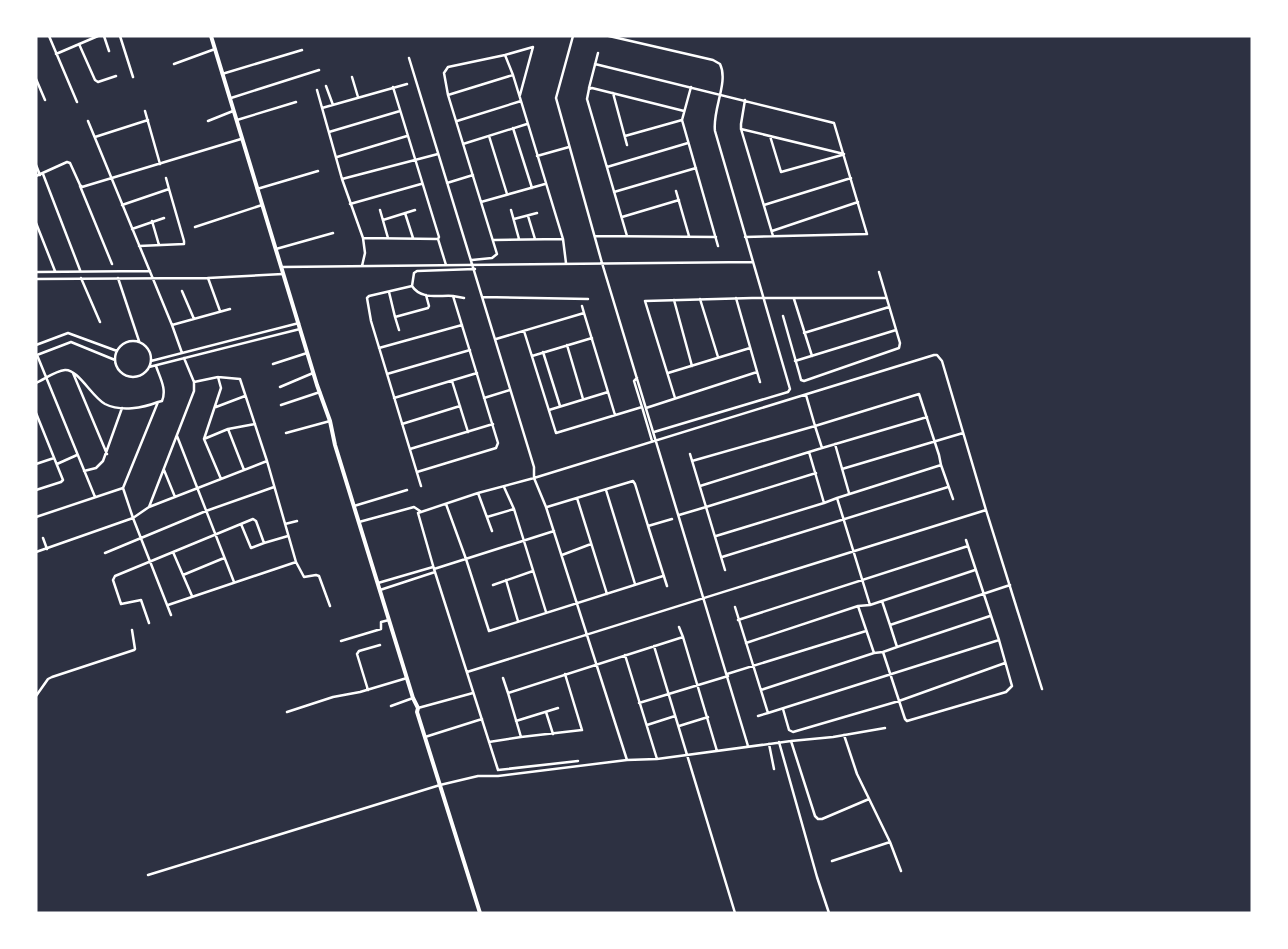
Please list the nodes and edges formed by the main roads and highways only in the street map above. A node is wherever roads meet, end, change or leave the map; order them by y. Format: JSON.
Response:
{"nodes":[{"id":1,"x":211,"y":36,"type":"edge"},
{"id":2,"x":480,"y":913,"type":"edge"}],
"edges":[{"from":1,"to":2,"type":"main road"}]}
